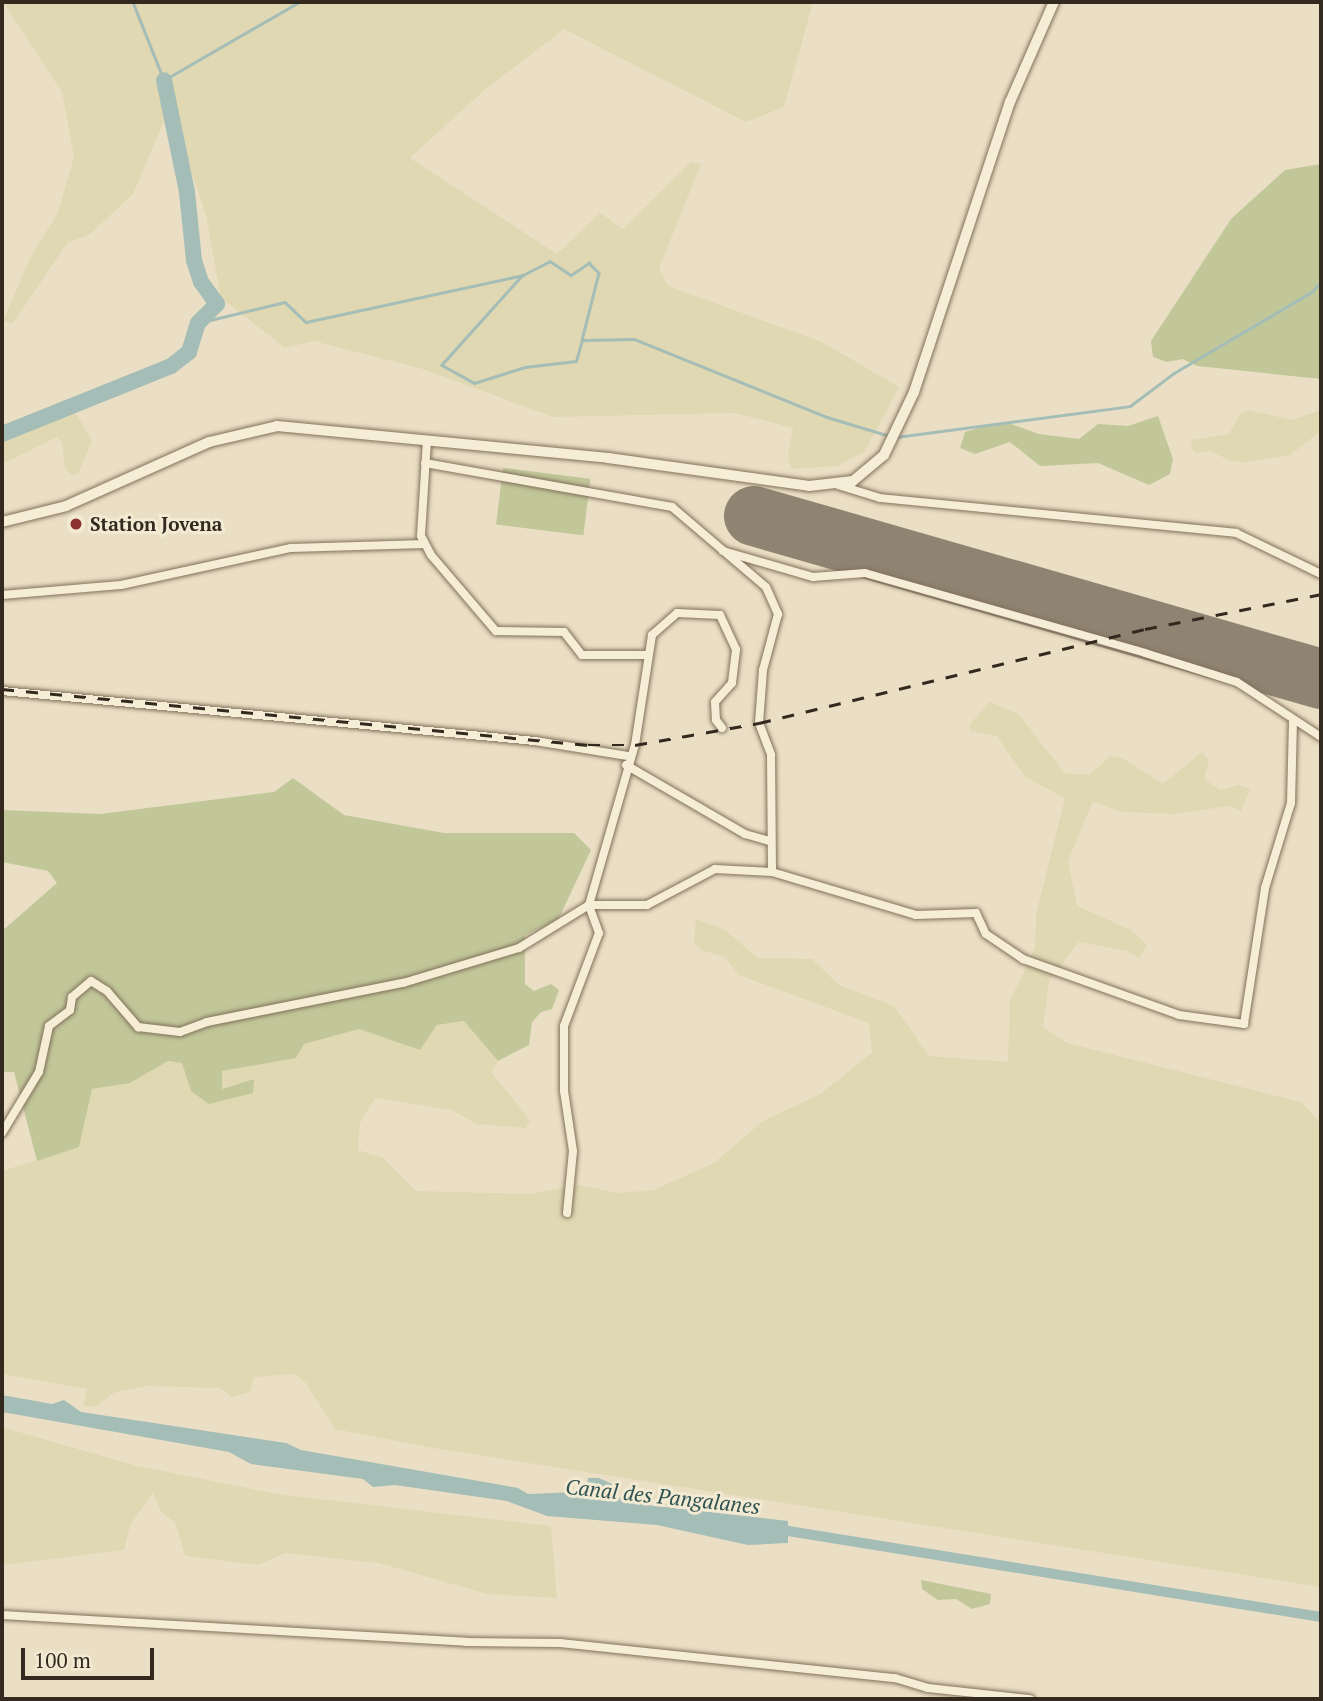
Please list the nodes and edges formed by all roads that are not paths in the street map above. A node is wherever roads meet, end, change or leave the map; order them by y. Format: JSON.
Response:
{"nodes":[{"id":1,"x":1054,"y":2,"type":"edge"},
{"id":2,"x":427,"y":440,"type":"junction"},
{"id":3,"x":425,"y":463,"type":"junction"},
{"id":4,"x":838,"y":485,"type":"junction"},
{"id":5,"x":2,"y":523,"type":"edge"},
{"id":6,"x":425,"y":544,"type":"junction"},
{"id":7,"x":718,"y":549,"type":"junction"},
{"id":8,"x":1321,"y":574,"type":"edge"},
{"id":9,"x":2,"y":595,"type":"edge"},
{"id":10,"x":647,"y":655,"type":"junction"},
{"id":11,"x":2,"y":691,"type":"edge"},
{"id":12,"x":1293,"y":722,"type":"junction"},
{"id":13,"x":722,"y":728,"type":"dead end"},
{"id":14,"x":1321,"y":737,"type":"edge"},
{"id":15,"x":628,"y":756,"type":"junction"},
{"id":16,"x":626,"y":765,"type":"junction"},
{"id":17,"x":769,"y":841,"type":"junction"},
{"id":18,"x":772,"y":872,"type":"junction"},
{"id":19,"x":589,"y":905,"type":"junction"},
{"id":20,"x":2,"y":1133,"type":"edge"},
{"id":21,"x":568,"y":1213,"type":"dead end"},
{"id":22,"x":2,"y":1615,"type":"edge"},
{"id":23,"x":1030,"y":1699,"type":"edge"}],
"edges":[{"from":1,"to":4,"type":"main road"},
{"from":2,"to":3,"type":"street"},
{"from":2,"to":4,"type":"main road"},
{"from":2,"to":5,"type":"main road"},
{"from":3,"to":6,"type":"street"},
{"from":3,"to":7,"type":"street"},
{"from":4,"to":8,"type":"street"},
{"from":6,"to":9,"type":"street"},
{"from":6,"to":10,"type":"street"},
{"from":7,"to":12,"type":"street"},
{"from":7,"to":17,"type":"street"},
{"from":10,"to":13,"type":"street"},
{"from":10,"to":15,"type":"street"},
{"from":11,"to":15,"type":"street"},
{"from":12,"to":14,"type":"street"},
{"from":12,"to":18,"type":"street"},
{"from":15,"to":16,"type":"street"},
{"from":16,"to":17,"type":"street"},
{"from":16,"to":19,"type":"street"},
{"from":17,"to":18,"type":"street"},
{"from":18,"to":19,"type":"street"},
{"from":19,"to":20,"type":"street"},
{"from":19,"to":21,"type":"street"},
{"from":22,"to":23,"type":"street"}]}
